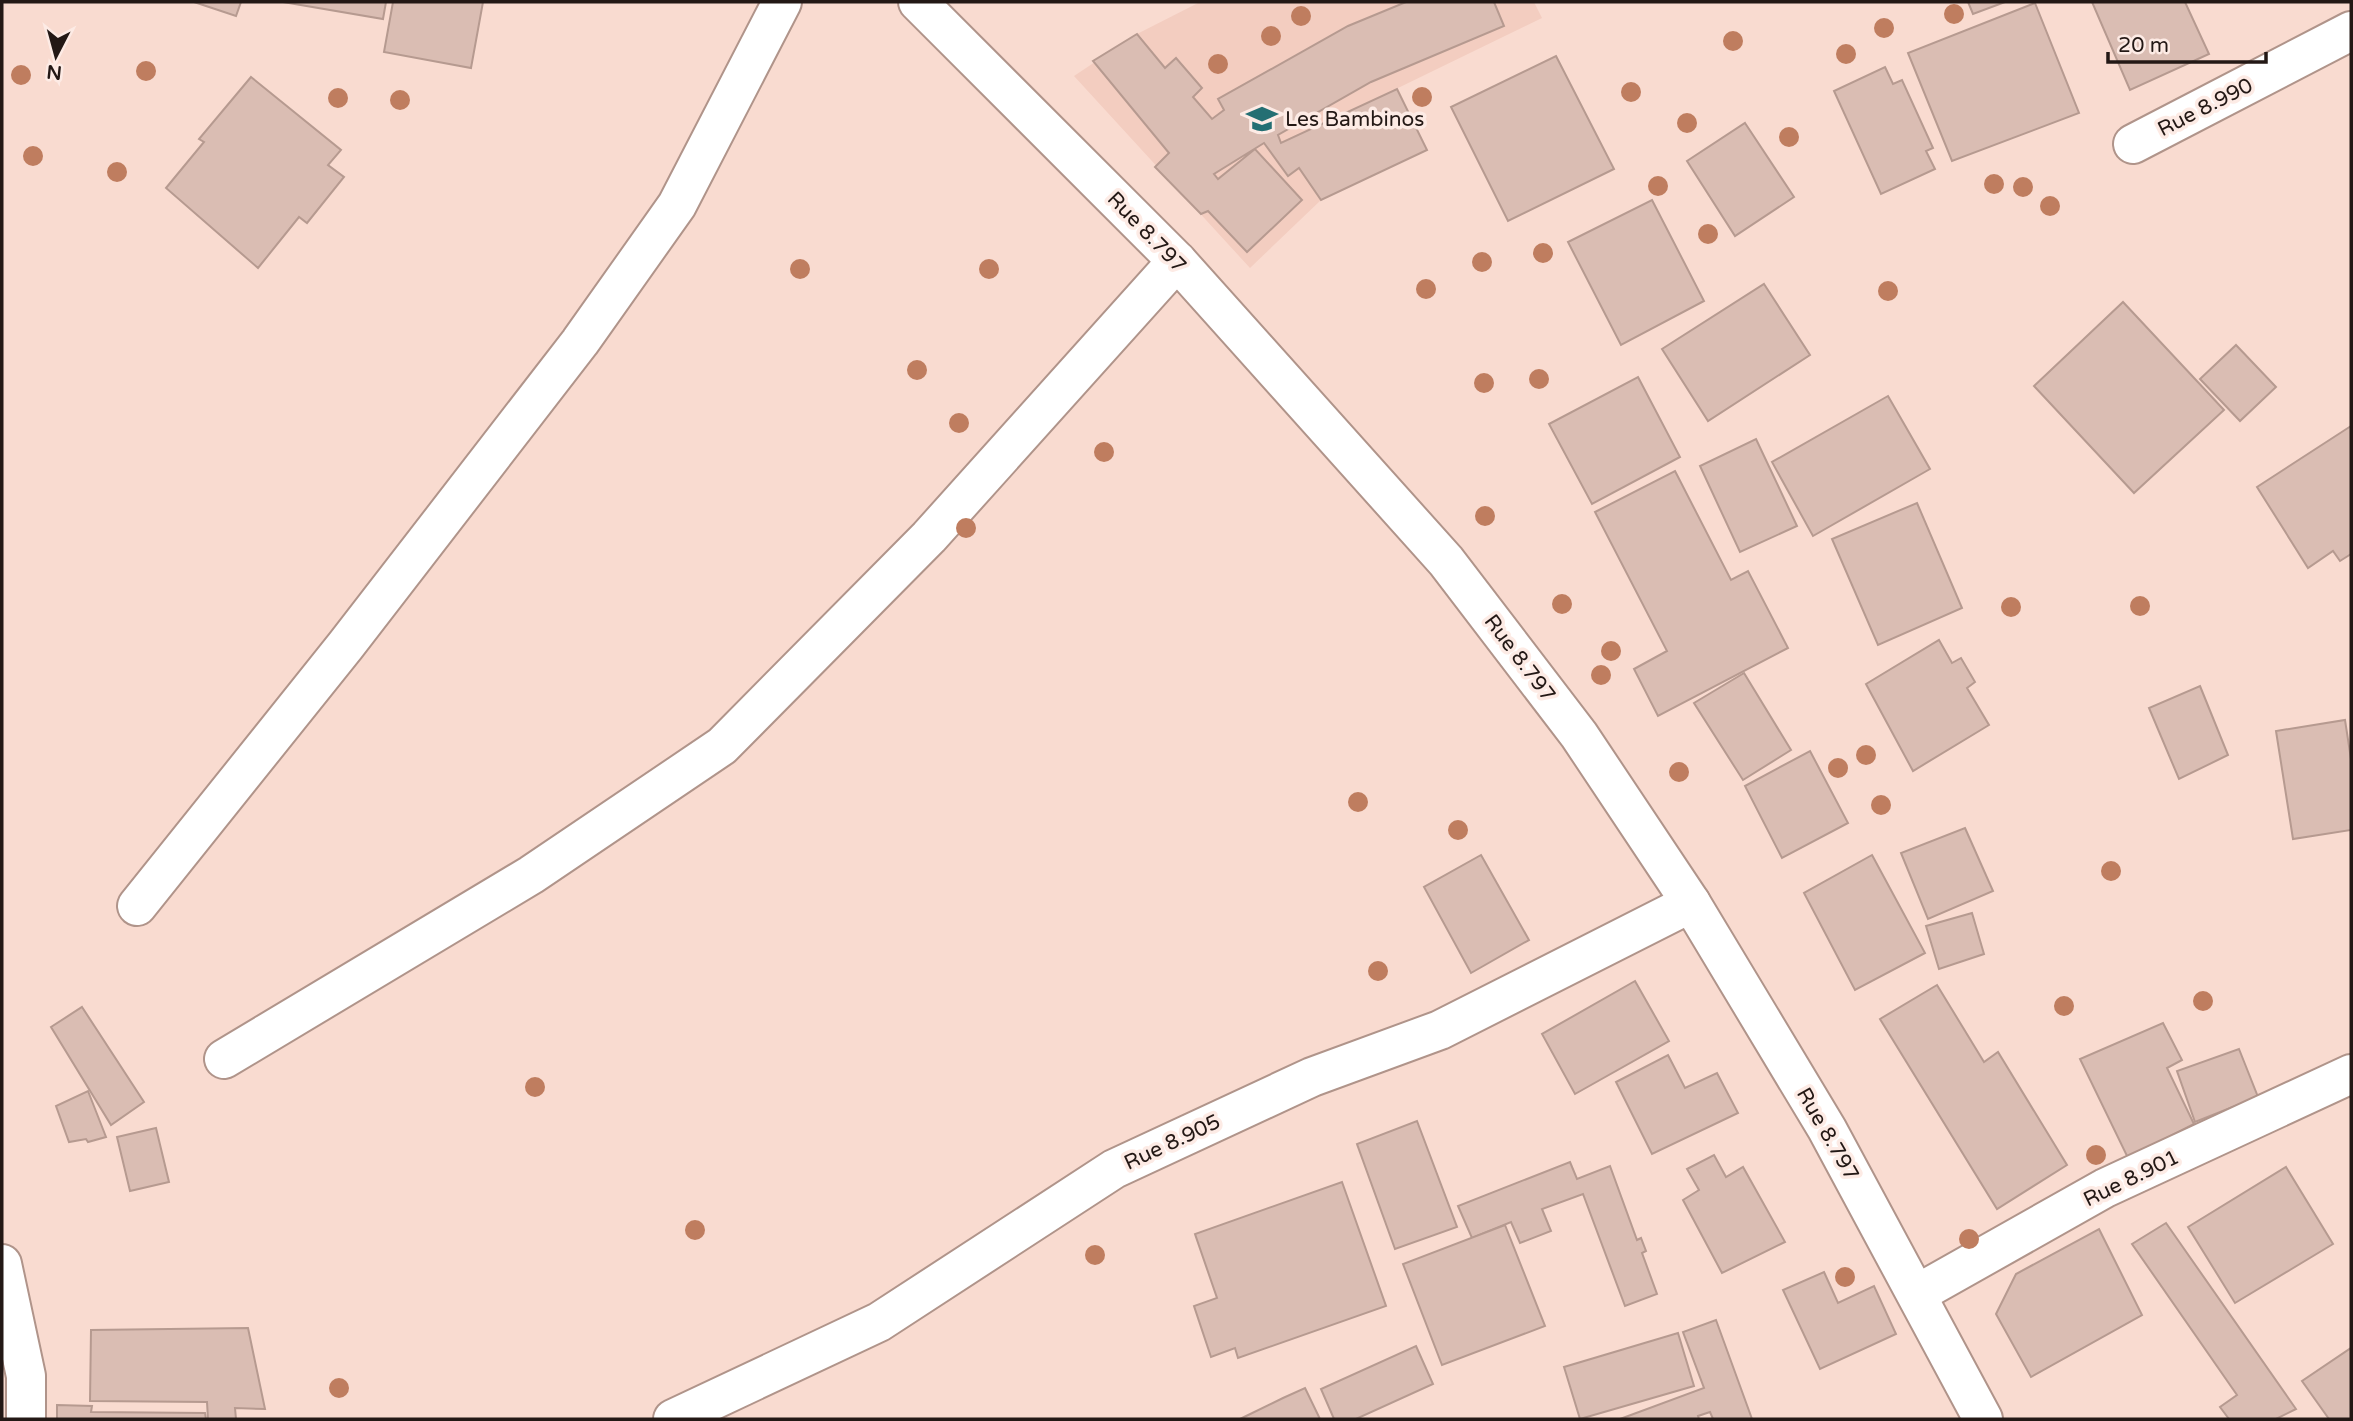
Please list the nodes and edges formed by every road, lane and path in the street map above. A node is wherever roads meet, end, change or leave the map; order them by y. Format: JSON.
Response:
{"nodes":[{"id":1,"x":782,"y":2,"type":"edge"},
{"id":2,"x":918,"y":2,"type":"edge"},
{"id":3,"x":2351,"y":31,"type":"edge"},
{"id":4,"x":2133,"y":144,"type":"dead end"},
{"id":5,"x":1177,"y":261,"type":"junction"},
{"id":6,"x":1691,"y":904,"type":"junction"},
{"id":7,"x":137,"y":906,"type":"dead end"},
{"id":8,"x":224,"y":1059,"type":"dead end"},
{"id":9,"x":2351,"y":1074,"type":"edge"},
{"id":10,"x":2,"y":1264,"type":"edge"},
{"id":11,"x":1917,"y":1294,"type":"junction"},
{"id":12,"x":26,"y":1419,"type":"edge"},
{"id":13,"x":673,"y":1419,"type":"edge"},
{"id":14,"x":1983,"y":1419,"type":"edge"}],
"edges":[{"from":1,"to":7,"type":"street"},
{"from":2,"to":5,"type":"street","name":"Rue 8.797"},
{"from":3,"to":4,"type":"street","name":"Rue 8.990"},
{"from":5,"to":6,"type":"street","name":"Rue 8.797"},
{"from":5,"to":8,"type":"street"},
{"from":6,"to":11,"type":"street","name":"Rue 8.797"},
{"from":6,"to":13,"type":"street","name":"Rue 8.905"},
{"from":9,"to":11,"type":"street","name":"Rue 8.901"},
{"from":10,"to":12,"type":"street"},
{"from":11,"to":14,"type":"street","name":"Rue 8.797"}]}
